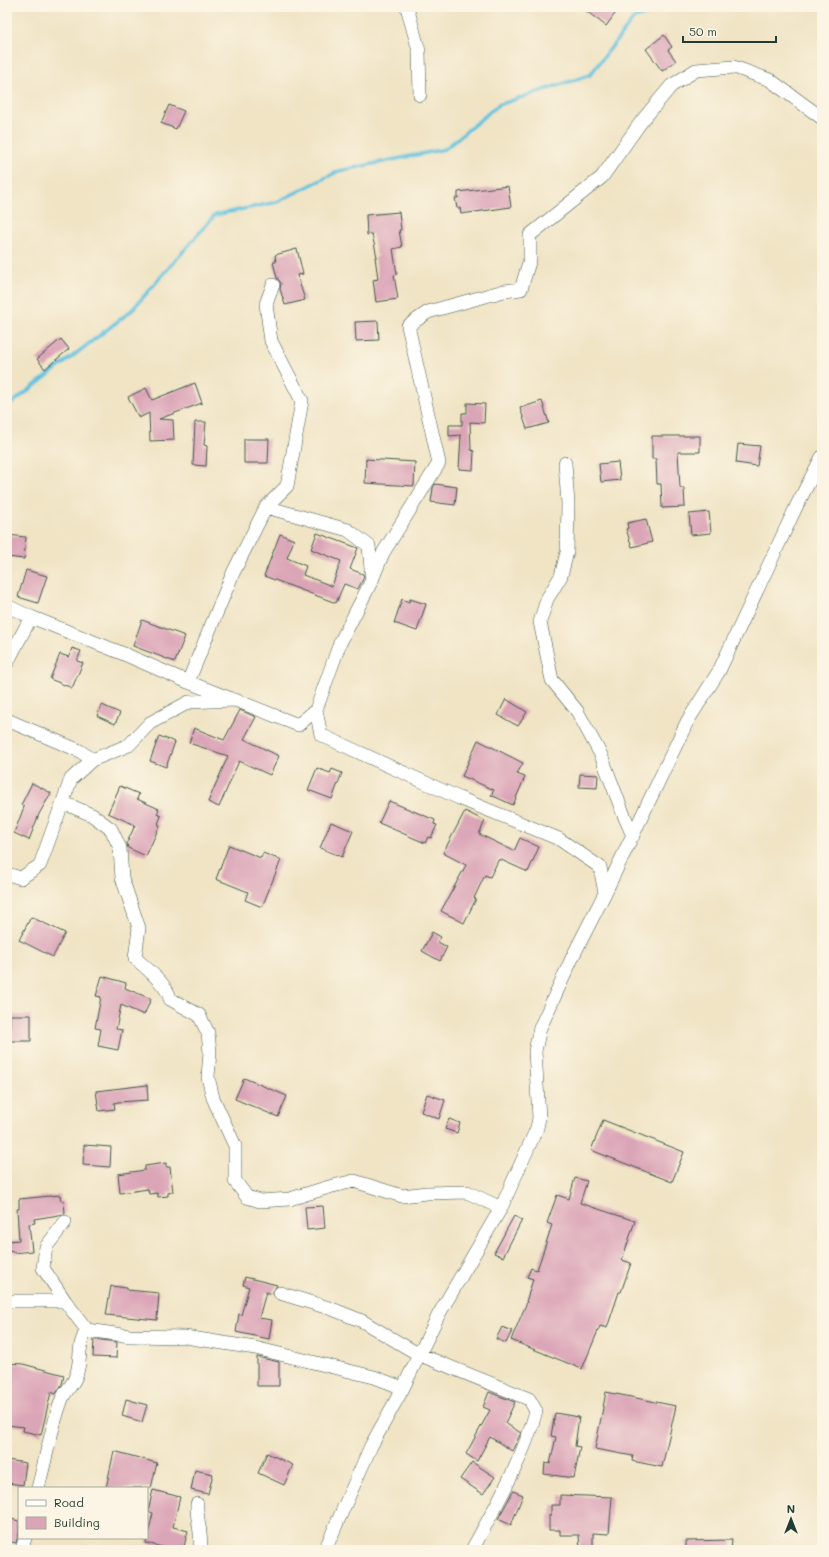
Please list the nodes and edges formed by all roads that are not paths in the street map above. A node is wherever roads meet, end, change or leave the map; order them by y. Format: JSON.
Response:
{"nodes":[{"id":1,"x":407,"y":7,"type":"edge"},
{"id":2,"x":420,"y":95,"type":"dead end"},
{"id":3,"x":822,"y":118,"type":"edge"},
{"id":4,"x":273,"y":285,"type":"dead end"},
{"id":5,"x":822,"y":457,"type":"edge"},
{"id":6,"x":565,"y":463,"type":"dead end"},
{"id":7,"x":266,"y":507,"type":"junction"},
{"id":8,"x":372,"y":580,"type":"junction"},
{"id":9,"x":7,"y":606,"type":"edge"},
{"id":10,"x":32,"y":617,"type":"junction"},
{"id":11,"x":7,"y":662,"type":"edge"},
{"id":12,"x":188,"y":682,"type":"junction"},
{"id":13,"x":235,"y":700,"type":"junction"},
{"id":14,"x":316,"y":710,"type":"junction"},
{"id":15,"x":7,"y":720,"type":"edge"},
{"id":16,"x":92,"y":760,"type":"junction"},
{"id":17,"x":64,"y":803,"type":"junction"},
{"id":18,"x":633,"y":836,"type":"junction"},
{"id":19,"x":7,"y":874,"type":"edge"},
{"id":20,"x":605,"y":893,"type":"junction"},
{"id":21,"x":501,"y":1208,"type":"junction"},
{"id":22,"x":65,"y":1222,"type":"dead end"},
{"id":23,"x":280,"y":1293,"type":"dead end"},
{"id":24,"x":7,"y":1301,"type":"edge"},
{"id":25,"x":65,"y":1301,"type":"junction"},
{"id":26,"x":88,"y":1330,"type":"junction"},
{"id":27,"x":418,"y":1354,"type":"junction"},
{"id":28,"x":403,"y":1388,"type":"junction"},
{"id":29,"x":38,"y":1487,"type":"edge"},
{"id":30,"x":197,"y":1504,"type":"dead end"},
{"id":31,"x":25,"y":1539,"type":"edge"},
{"id":32,"x":22,"y":1550,"type":"edge"},
{"id":33,"x":200,"y":1550,"type":"edge"},
{"id":34,"x":325,"y":1550,"type":"edge"},
{"id":35,"x":472,"y":1550,"type":"edge"}],
"edges":[{"from":1,"to":2,"type":"street"},
{"from":3,"to":8,"type":"street"},
{"from":4,"to":7,"type":"street"},
{"from":5,"to":18,"type":"street"},
{"from":6,"to":18,"type":"street"},
{"from":7,"to":8,"type":"street"},
{"from":7,"to":12,"type":"street"},
{"from":8,"to":14,"type":"street"},
{"from":9,"to":10,"type":"street"},
{"from":10,"to":11,"type":"street"},
{"from":10,"to":12,"type":"street"},
{"from":12,"to":13,"type":"street"},
{"from":13,"to":14,"type":"street"},
{"from":13,"to":16,"type":"street"},
{"from":14,"to":20,"type":"street"},
{"from":15,"to":16,"type":"street"},
{"from":16,"to":17,"type":"street"},
{"from":17,"to":19,"type":"street"},
{"from":17,"to":21,"type":"street"},
{"from":18,"to":20,"type":"street"},
{"from":20,"to":21,"type":"street"},
{"from":21,"to":27,"type":"street"},
{"from":22,"to":25,"type":"street"},
{"from":23,"to":27,"type":"street"},
{"from":24,"to":25,"type":"street"},
{"from":25,"to":26,"type":"street"},
{"from":26,"to":28,"type":"street"},
{"from":26,"to":29,"type":"street"},
{"from":27,"to":28,"type":"street"},
{"from":27,"to":35,"type":"street"},
{"from":28,"to":34,"type":"street"},
{"from":30,"to":33,"type":"street"},
{"from":31,"to":32,"type":"street"}]}
